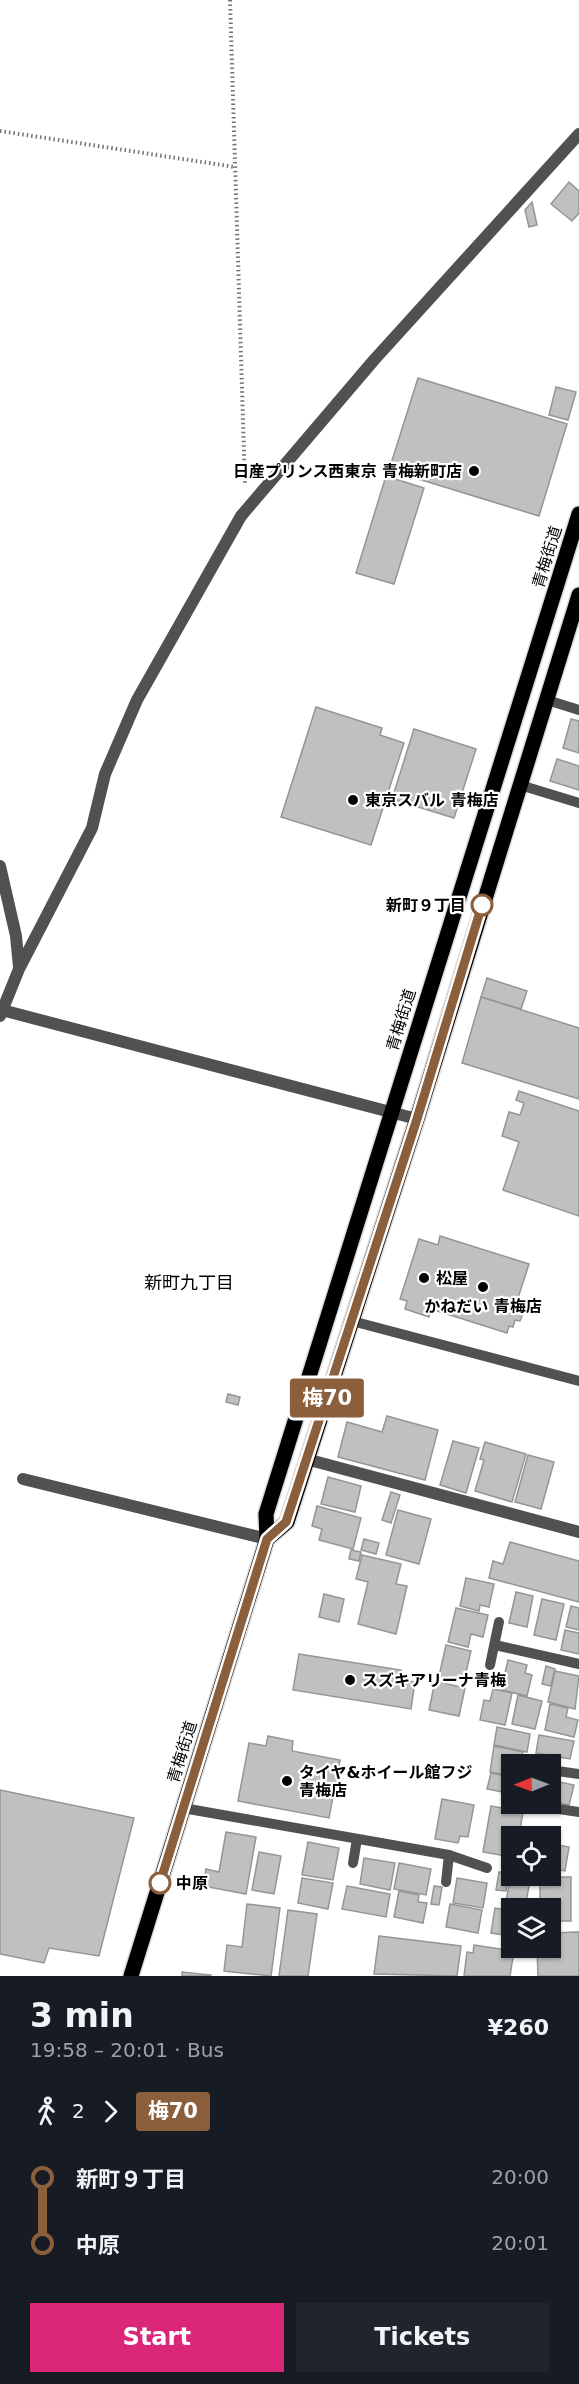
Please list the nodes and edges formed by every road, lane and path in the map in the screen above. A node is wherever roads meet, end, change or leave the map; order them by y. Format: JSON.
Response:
{"nodes":[{"id":1,"x":230,"y":0,"type":"edge"},
{"id":2,"x":0,"y":131,"type":"edge"},
{"id":3,"x":579,"y":134,"type":"edge"},
{"id":4,"x":235,"y":167,"type":"junction"},
{"id":5,"x":261,"y":490,"type":"junction"},
{"id":6,"x":579,"y":514,"type":"edge"},
{"id":7,"x":579,"y":595,"type":"edge"},
{"id":8,"x":575,"y":624,"type":"edge"},
{"id":9,"x":547,"y":700,"type":"junction"},
{"id":10,"x":579,"y":710,"type":"edge"},
{"id":11,"x":520,"y":785,"type":"junction"},
{"id":12,"x":579,"y":803,"type":"edge"},
{"id":13,"x":0,"y":866,"type":"edge"},
{"id":14,"x":19,"y":969,"type":"junction"},
{"id":15,"x":1,"y":1013,"type":"edge"},
{"id":16,"x":391,"y":1112,"type":"junction"},
{"id":17,"x":417,"y":1119,"type":"junction"},
{"id":18,"x":352,"y":1322,"type":"junction"},
{"id":19,"x":579,"y":1381,"type":"edge"},
{"id":20,"x":306,"y":1459,"type":"junction"},
{"id":21,"x":23,"y":1479,"type":"dead end"},
{"id":22,"x":579,"y":1532,"type":"edge"},
{"id":23,"x":267,"y":1539,"type":"junction"},
{"id":24,"x":499,"y":1622,"type":"dead end"},
{"id":25,"x":495,"y":1645,"type":"junction"},
{"id":26,"x":579,"y":1664,"type":"edge"},
{"id":27,"x":490,"y":1665,"type":"dead end"},
{"id":28,"x":561,"y":1772,"type":"edge"},
{"id":29,"x":579,"y":1774,"type":"edge"},
{"id":30,"x":183,"y":1808,"type":"junction"},
{"id":31,"x":561,"y":1809,"type":"edge"},
{"id":32,"x":579,"y":1812,"type":"edge"},
{"id":33,"x":357,"y":1839,"type":"junction"},
{"id":34,"x":449,"y":1855,"type":"junction"},
{"id":35,"x":353,"y":1863,"type":"dead end"},
{"id":36,"x":487,"y":1869,"type":"dead end"},
{"id":37,"x":446,"y":1882,"type":"dead end"},
{"id":38,"x":131,"y":1976,"type":"edge"}],
"edges":[{"from":1,"to":4,"type":"path"},
{"from":2,"to":4,"type":"path"},
{"from":3,"to":5,"type":"street"},
{"from":4,"to":5,"type":"path"},
{"from":5,"to":14,"type":"street"},
{"from":6,"to":16,"type":"main road","name":"青梅街道"},
{"from":7,"to":8,"type":"main road","name":"青梅街道"},
{"from":8,"to":9,"type":"main road","name":"青梅街道"},
{"from":9,"to":10,"type":"lane"},
{"from":9,"to":11,"type":"main road","name":"青梅街道"},
{"from":11,"to":12,"type":"lane"},
{"from":11,"to":17,"type":"main road","name":"青梅街道"},
{"from":13,"to":14,"type":"street"},
{"from":14,"to":15,"type":"street"},
{"from":15,"to":16,"type":"street"},
{"from":16,"to":17,"type":"street"},
{"from":16,"to":23,"type":"main road","name":"青梅街道"},
{"from":17,"to":18,"type":"main road","name":"青梅街道"},
{"from":18,"to":19,"type":"lane"},
{"from":18,"to":20,"type":"main road","name":"青梅街道"},
{"from":20,"to":22,"type":"street"},
{"from":20,"to":23,"type":"main road","name":"青梅街道"},
{"from":21,"to":23,"type":"street"},
{"from":23,"to":30,"type":"main road","name":"青梅街道"},
{"from":24,"to":25,"type":"lane"},
{"from":25,"to":26,"type":"lane"},
{"from":25,"to":27,"type":"lane"},
{"from":28,"to":29,"type":"lane"},
{"from":30,"to":33,"type":"lane"},
{"from":30,"to":38,"type":"main road","name":"青梅街道"},
{"from":31,"to":32,"type":"lane"},
{"from":33,"to":34,"type":"lane"},
{"from":33,"to":35,"type":"lane"},
{"from":34,"to":36,"type":"lane"},
{"from":34,"to":37,"type":"lane"}]}
